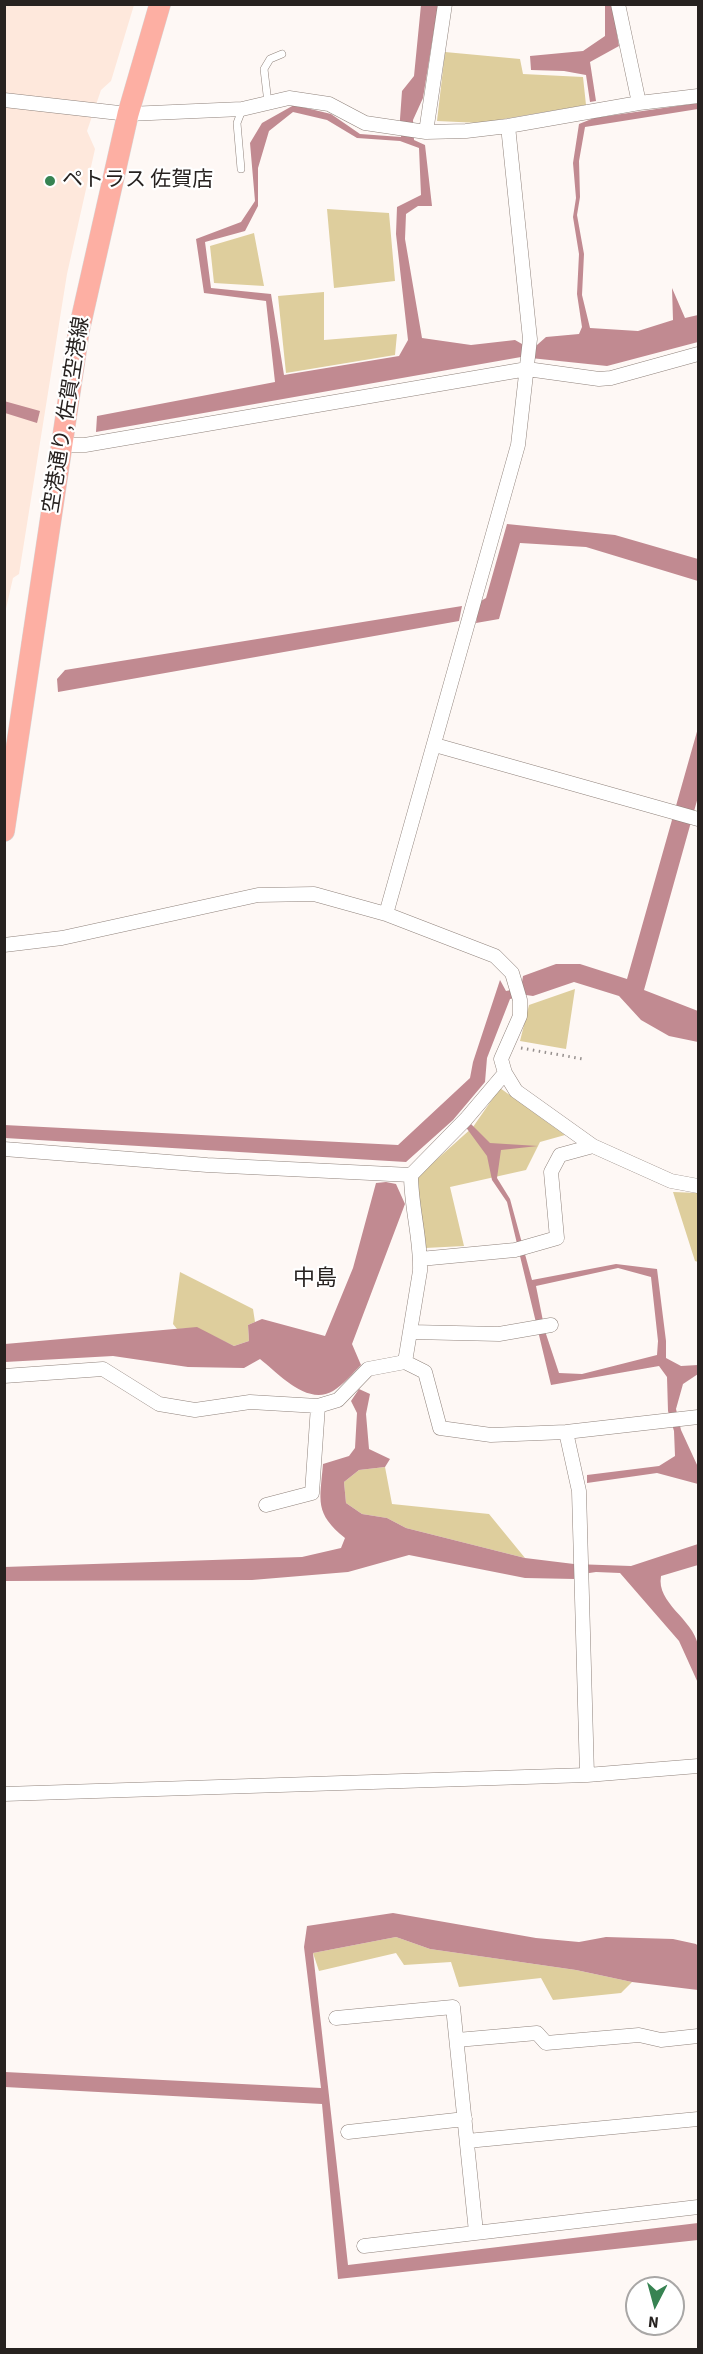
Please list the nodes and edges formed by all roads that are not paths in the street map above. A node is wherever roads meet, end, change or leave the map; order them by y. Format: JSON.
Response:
{"nodes":[{"id":1,"x":159,"y":4,"type":"edge"},
{"id":2,"x":445,"y":4,"type":"edge"},
{"id":3,"x":618,"y":4,"type":"edge"},
{"id":4,"x":282,"y":54,"type":"dead end"},
{"id":5,"x":699,"y":96,"type":"edge"},
{"id":6,"x":4,"y":100,"type":"edge"},
{"id":7,"x":268,"y":103,"type":"junction"},
{"id":8,"x":639,"y":104,"type":"junction"},
{"id":9,"x":242,"y":109,"type":"junction"},
{"id":10,"x":128,"y":114,"type":"junction"},
{"id":11,"x":508,"y":126,"type":"junction"},
{"id":12,"x":422,"y":131,"type":"junction"},
{"id":13,"x":241,"y":169,"type":"dead end"},
{"id":14,"x":699,"y":354,"type":"edge"},
{"id":15,"x":527,"y":369,"type":"junction"},
{"id":16,"x":63,"y":445,"type":"junction"},
{"id":17,"x":435,"y":745,"type":"junction"},
{"id":18,"x":698,"y":818,"type":"edge"},
{"id":19,"x":4,"y":831,"type":"edge"},
{"id":20,"x":386,"y":914,"type":"junction"},
{"id":21,"x":4,"y":945,"type":"edge"},
{"id":22,"x":505,"y":1073,"type":"junction"},
{"id":23,"x":593,"y":1146,"type":"junction"},
{"id":24,"x":4,"y":1149,"type":"edge"},
{"id":25,"x":411,"y":1175,"type":"junction"},
{"id":26,"x":699,"y":1185,"type":"edge"},
{"id":27,"x":420,"y":1259,"type":"junction"},
{"id":28,"x":551,"y":1325,"type":"dead end"},
{"id":29,"x":411,"y":1332,"type":"junction"},
{"id":30,"x":405,"y":1362,"type":"junction"},
{"id":31,"x":4,"y":1376,"type":"edge"},
{"id":32,"x":318,"y":1406,"type":"junction"},
{"id":33,"x":699,"y":1417,"type":"edge"},
{"id":34,"x":566,"y":1432,"type":"junction"},
{"id":35,"x":266,"y":1505,"type":"dead end"},
{"id":36,"x":699,"y":1766,"type":"edge"},
{"id":37,"x":586,"y":1775,"type":"junction"},
{"id":38,"x":4,"y":1794,"type":"edge"},
{"id":39,"x":336,"y":2019,"type":"dead end"},
{"id":40,"x":699,"y":2036,"type":"edge"},
{"id":41,"x":457,"y":2040,"type":"junction"},
{"id":42,"x":465,"y":2119,"type":"junction"},
{"id":43,"x":699,"y":2120,"type":"edge"},
{"id":44,"x":348,"y":2132,"type":"dead end"},
{"id":45,"x":467,"y":2141,"type":"junction"},
{"id":46,"x":699,"y":2207,"type":"edge"},
{"id":47,"x":476,"y":2232,"type":"junction"},
{"id":48,"x":364,"y":2246,"type":"dead end"}],
"edges":[{"from":1,"to":10,"type":"main road","name":"空港通り, 佐賀空港線"},
{"from":2,"to":12,"type":"street"},
{"from":3,"to":8,"type":"street"},
{"from":4,"to":7,"type":"lane"},
{"from":5,"to":8,"type":"street"},
{"from":6,"to":10,"type":"street"},
{"from":7,"to":9,"type":"street"},
{"from":7,"to":12,"type":"street"},
{"from":8,"to":11,"type":"street"},
{"from":9,"to":10,"type":"street"},
{"from":9,"to":13,"type":"lane"},
{"from":10,"to":16,"type":"main road","name":"空港通り, 佐賀空港線"},
{"from":11,"to":12,"type":"street"},
{"from":11,"to":15,"type":"street"},
{"from":14,"to":15,"type":"street"},
{"from":15,"to":16,"type":"street"},
{"from":15,"to":17,"type":"street"},
{"from":16,"to":19,"type":"main road","name":"空港通り, 佐賀空港線"},
{"from":17,"to":18,"type":"street"},
{"from":17,"to":20,"type":"street"},
{"from":20,"to":21,"type":"street"},
{"from":20,"to":22,"type":"street"},
{"from":22,"to":23,"type":"street"},
{"from":22,"to":25,"type":"street"},
{"from":23,"to":26,"type":"street"},
{"from":23,"to":27,"type":"street"},
{"from":24,"to":25,"type":"street"},
{"from":25,"to":27,"type":"street"},
{"from":27,"to":29,"type":"street"},
{"from":28,"to":29,"type":"street"},
{"from":29,"to":30,"type":"street"},
{"from":30,"to":32,"type":"street"},
{"from":30,"to":34,"type":"street"},
{"from":31,"to":32,"type":"street"},
{"from":32,"to":35,"type":"street"},
{"from":33,"to":34,"type":"street"},
{"from":34,"to":37,"type":"street"},
{"from":36,"to":37,"type":"street"},
{"from":37,"to":38,"type":"street"},
{"from":39,"to":41,"type":"street"},
{"from":40,"to":41,"type":"street"},
{"from":41,"to":42,"type":"street"},
{"from":42,"to":44,"type":"street"},
{"from":42,"to":45,"type":"street"},
{"from":43,"to":45,"type":"street"},
{"from":45,"to":47,"type":"street"},
{"from":46,"to":47,"type":"street"},
{"from":47,"to":48,"type":"street"}]}
